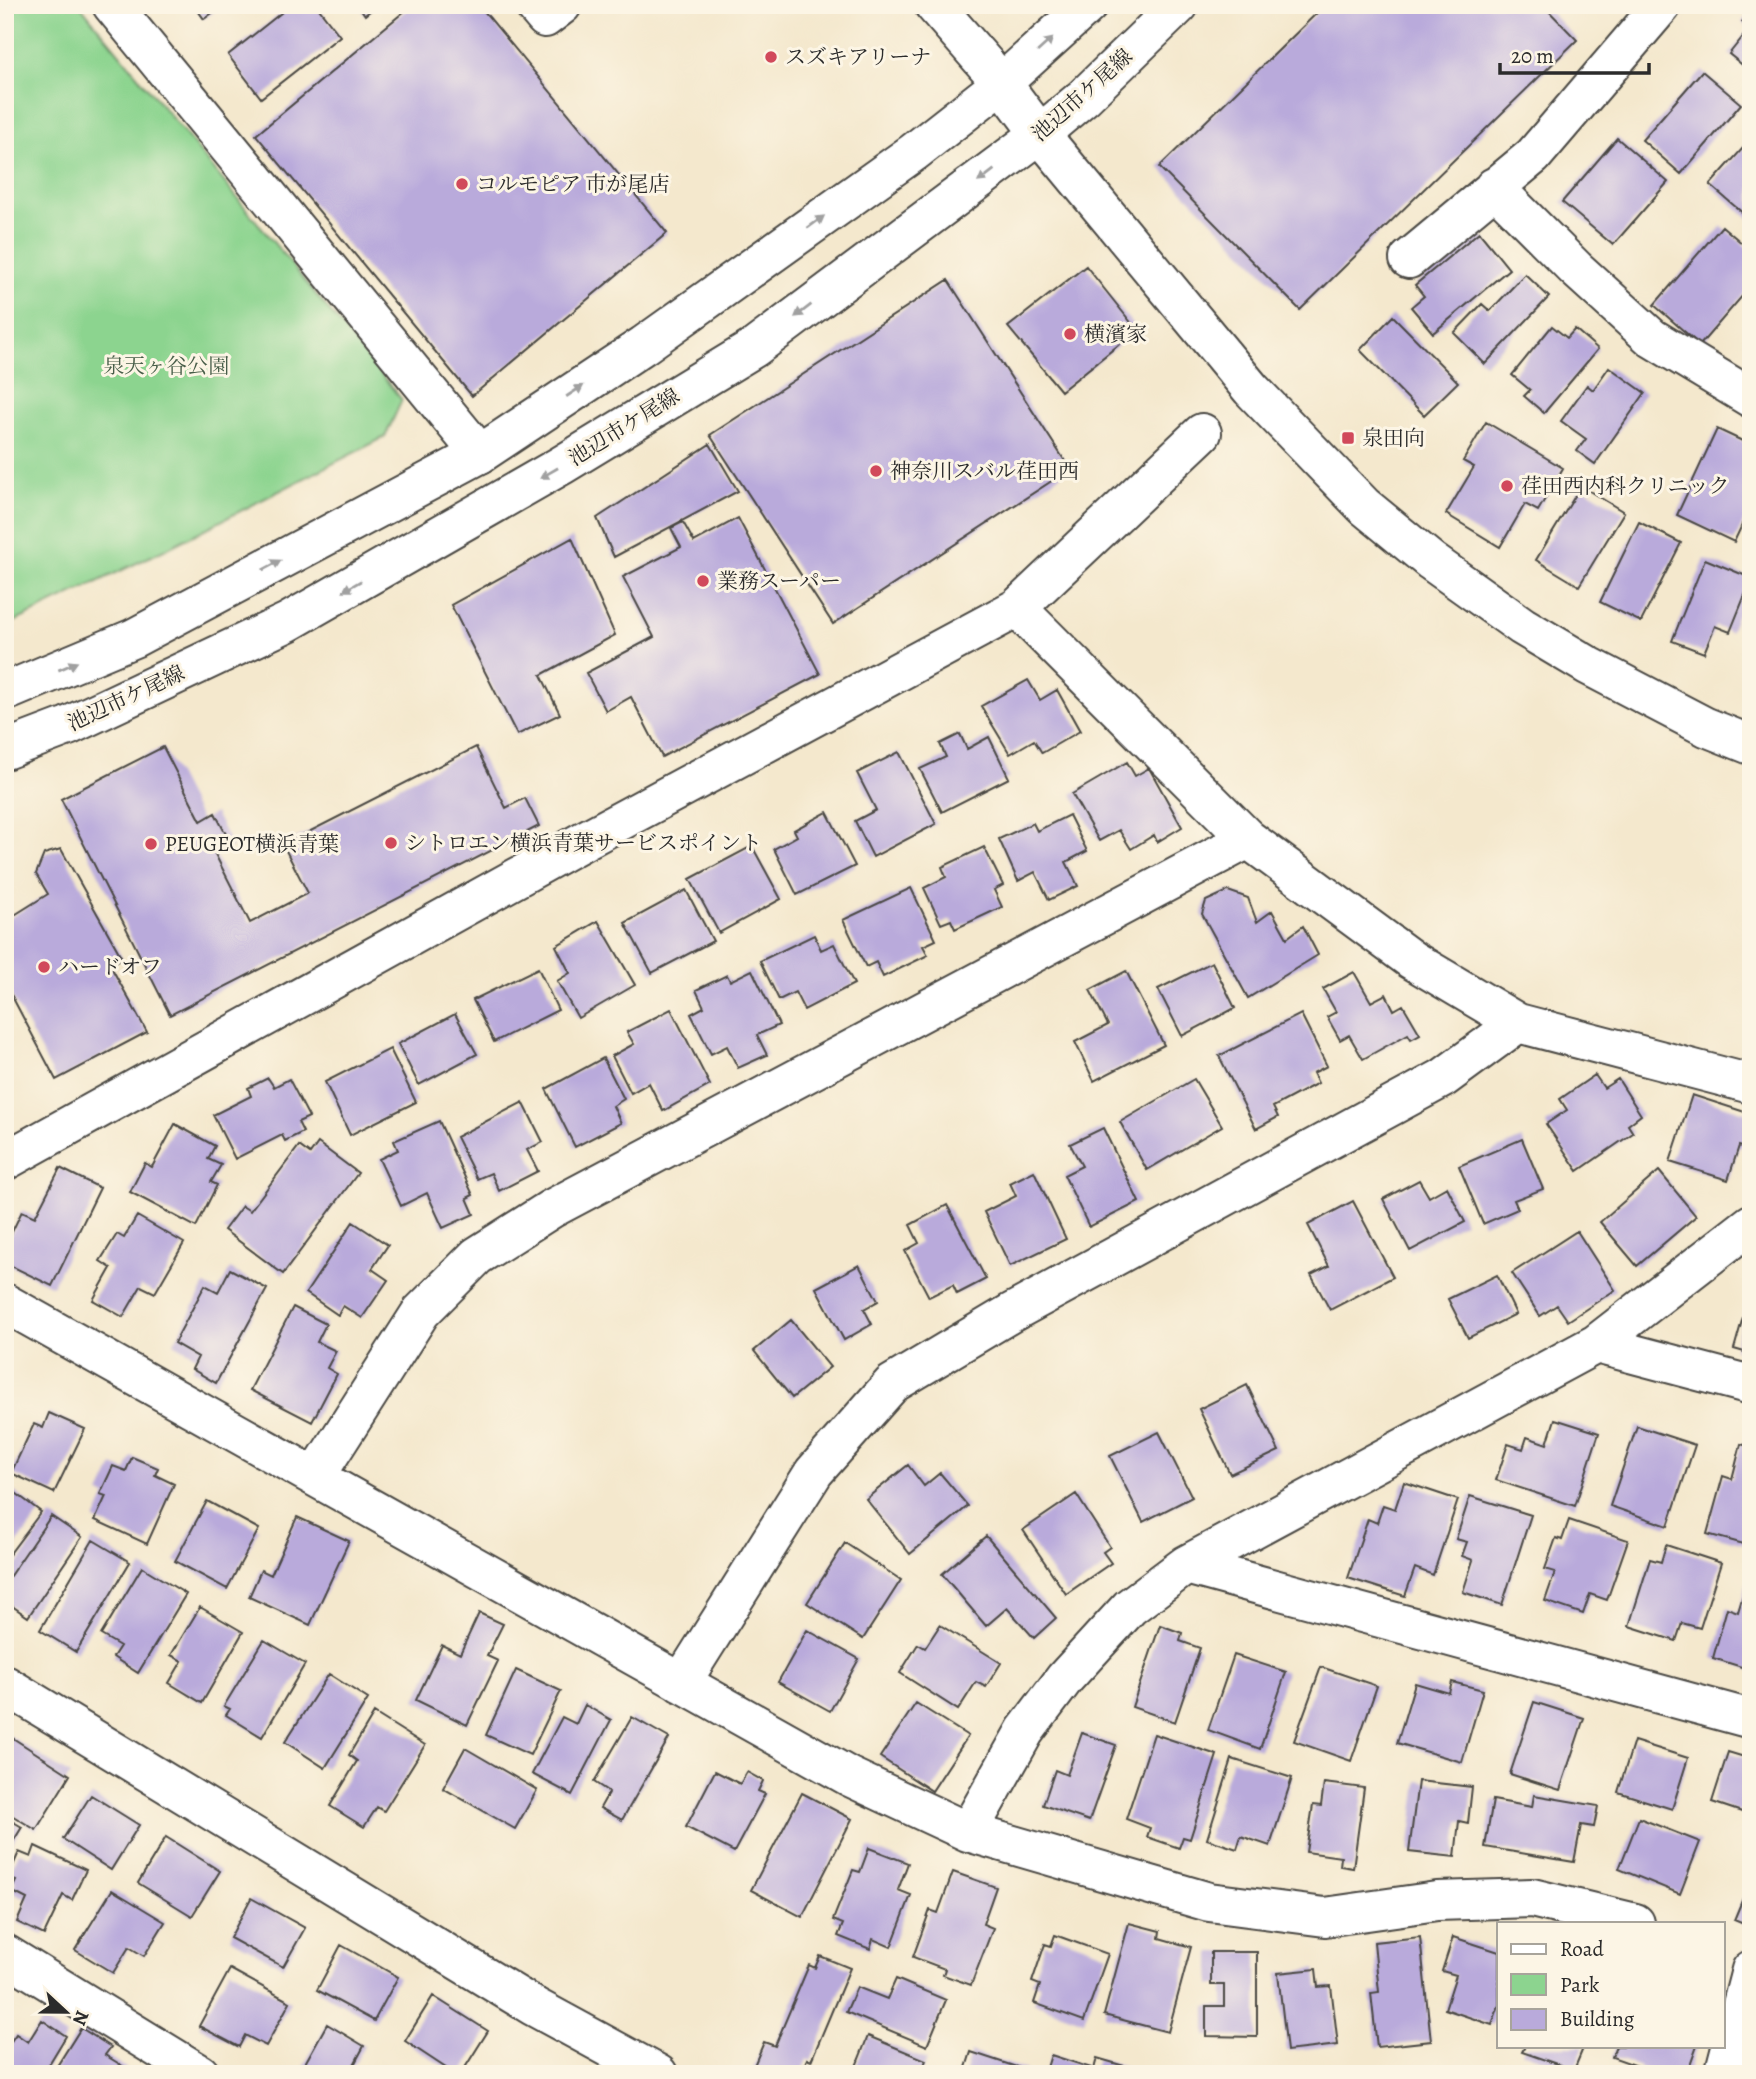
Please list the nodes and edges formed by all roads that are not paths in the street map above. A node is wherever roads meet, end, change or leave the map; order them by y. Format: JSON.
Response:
{"nodes":[{"id":1,"x":112,"y":5,"type":"edge"},
{"id":2,"x":534,"y":5,"type":"edge"},
{"id":3,"x":562,"y":5,"type":"edge"},
{"id":4,"x":934,"y":5,"type":"edge"},
{"id":5,"x":1088,"y":5,"type":"edge"},
{"id":6,"x":1179,"y":5,"type":"edge"},
{"id":7,"x":1662,"y":5,"type":"edge"},
{"id":8,"x":1002,"y":83,"type":"junction"},
{"id":9,"x":1040,"y":134,"type":"junction"},
{"id":10,"x":1493,"y":187,"type":"junction"},
{"id":11,"x":1409,"y":259,"type":"dead end"},
{"id":12,"x":1751,"y":398,"type":"edge"},
{"id":13,"x":1202,"y":433,"type":"dead end"},
{"id":14,"x":480,"y":454,"type":"junction"},
{"id":15,"x":1017,"y":608,"type":"junction"},
{"id":16,"x":5,"y":692,"type":"edge"},
{"id":17,"x":1751,"y":745,"type":"edge"},
{"id":18,"x":5,"y":750,"type":"edge"},
{"id":19,"x":1248,"y":839,"type":"junction"},
{"id":20,"x":1518,"y":1023,"type":"junction"},
{"id":21,"x":1751,"y":1084,"type":"edge"},
{"id":22,"x":5,"y":1161,"type":"edge"},
{"id":23,"x":1751,"y":1224,"type":"edge"},
{"id":24,"x":5,"y":1303,"type":"edge"},
{"id":25,"x":1596,"y":1344,"type":"junction"},
{"id":26,"x":1751,"y":1385,"type":"edge"},
{"id":27,"x":316,"y":1476,"type":"junction"},
{"id":28,"x":1186,"y":1565,"type":"junction"},
{"id":29,"x":681,"y":1683,"type":"junction"},
{"id":30,"x":5,"y":1685,"type":"edge"},
{"id":31,"x":1751,"y":1719,"type":"edge"},
{"id":32,"x":968,"y":1832,"type":"junction"},
{"id":33,"x":1631,"y":1922,"type":"edge"},
{"id":34,"x":5,"y":1954,"type":"edge"},
{"id":35,"x":1724,"y":1956,"type":"edge"},
{"id":36,"x":1751,"y":1968,"type":"edge"},
{"id":37,"x":200,"y":2074,"type":"edge"},
{"id":38,"x":658,"y":2074,"type":"edge"},
{"id":39,"x":1724,"y":2074,"type":"edge"}],
"edges":[{"from":1,"to":14,"type":"street"},
{"from":2,"to":3,"type":"street"},
{"from":4,"to":8,"type":"street"},
{"from":8,"to":5,"type":"street","one_way":true},
{"from":6,"to":9,"type":"street","name":"池辺市ケ尾線"},
{"from":7,"to":10,"type":"street"},
{"from":8,"to":9,"type":"street"},
{"from":14,"to":8,"type":"street","one_way":true},
{"from":9,"to":17,"type":"street"},
{"from":9,"to":18,"type":"street","name":"池辺市ケ尾線","one_way":true},
{"from":10,"to":11,"type":"street"},
{"from":10,"to":12,"type":"street"},
{"from":13,"to":15,"type":"street"},
{"from":16,"to":14,"type":"street","one_way":true},
{"from":15,"to":19,"type":"street"},
{"from":15,"to":22,"type":"street"},
{"from":19,"to":20,"type":"street"},
{"from":19,"to":27,"type":"street"},
{"from":20,"to":21,"type":"street"},
{"from":20,"to":29,"type":"street"},
{"from":23,"to":25,"type":"street"},
{"from":24,"to":27,"type":"street"},
{"from":25,"to":26,"type":"street"},
{"from":25,"to":28,"type":"street"},
{"from":27,"to":29,"type":"street"},
{"from":28,"to":31,"type":"street"},
{"from":28,"to":32,"type":"street"},
{"from":29,"to":32,"type":"street"},
{"from":30,"to":38,"type":"street"},
{"from":32,"to":33,"type":"street"},
{"from":34,"to":37,"type":"street"},
{"from":35,"to":36,"type":"street"},
{"from":36,"to":39,"type":"street"}]}
